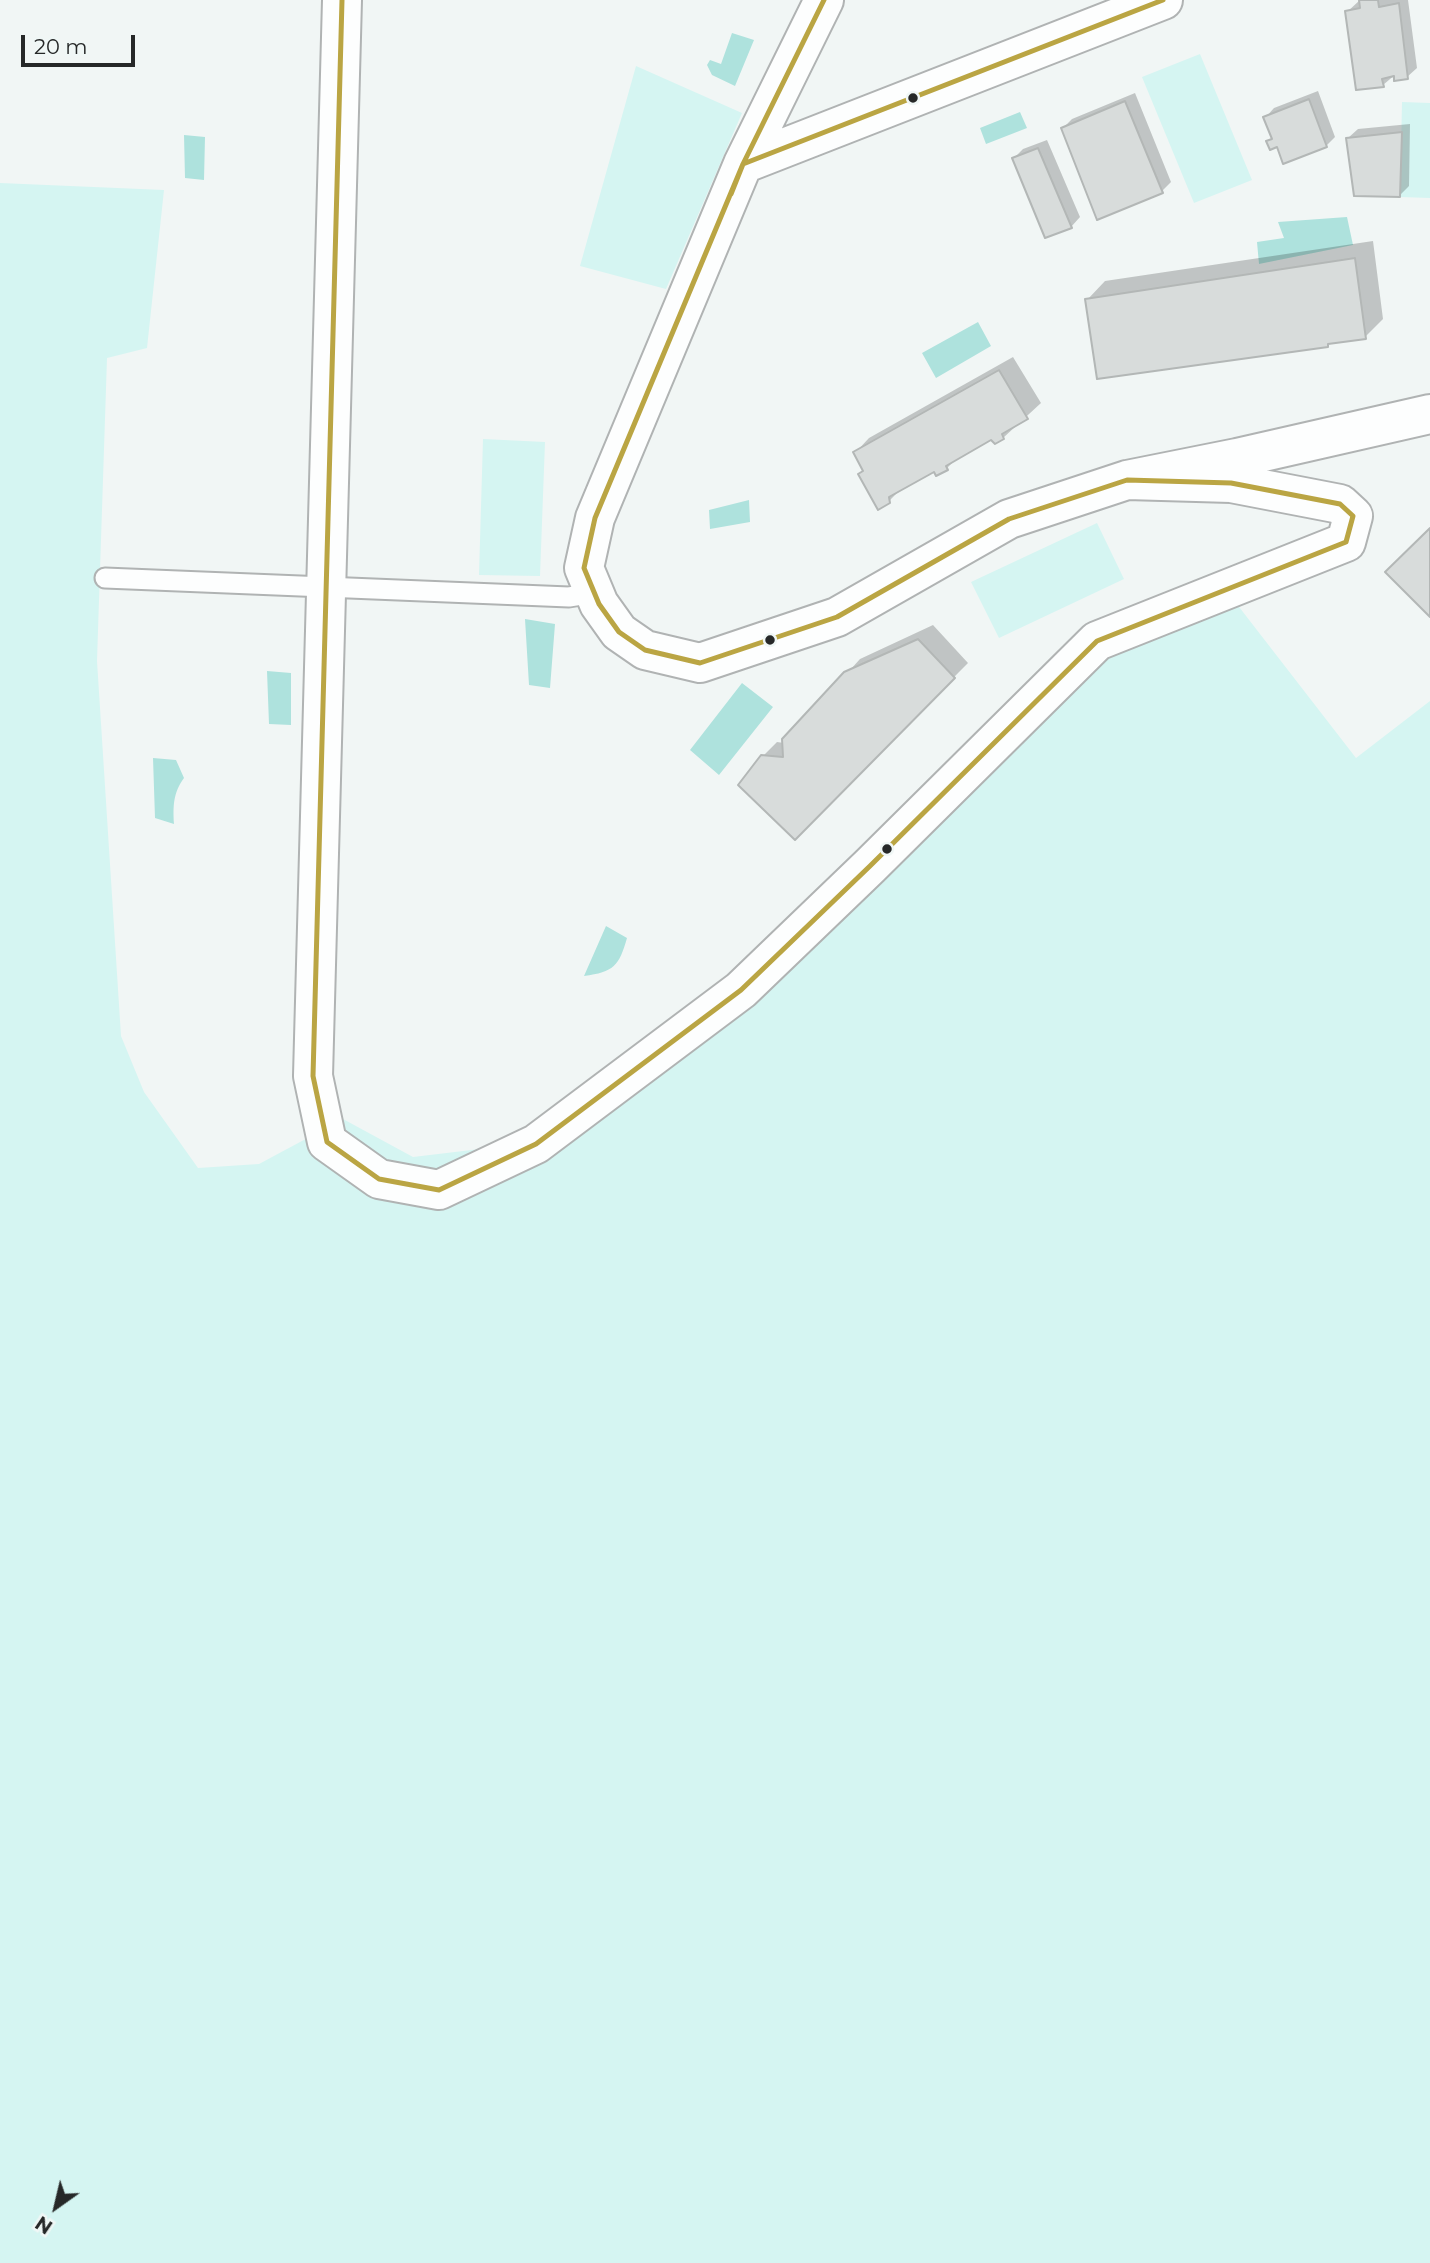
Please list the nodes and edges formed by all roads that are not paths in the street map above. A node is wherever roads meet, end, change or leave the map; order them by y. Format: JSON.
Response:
{"nodes":[{"id":1,"x":342,"y":0,"type":"edge"},
{"id":2,"x":1163,"y":0,"type":"edge"},
{"id":3,"x":816,"y":3,"type":"edge"},
{"id":4,"x":743,"y":164,"type":"junction"},
{"id":5,"x":1430,"y":414,"type":"edge"},
{"id":6,"x":1127,"y":480,"type":"junction"},
{"id":7,"x":105,"y":578,"type":"dead end"},
{"id":8,"x":326,"y":588,"type":"junction"},
{"id":9,"x":594,"y":593,"type":"junction"}],
"edges":[{"from":1,"to":8,"type":"street"},
{"from":2,"to":4,"type":"street"},
{"from":3,"to":4,"type":"street"},
{"from":4,"to":9,"type":"street"},
{"from":5,"to":6,"type":"street"},
{"from":6,"to":8,"type":"street"},
{"from":6,"to":9,"type":"street"},
{"from":7,"to":8,"type":"lane"},
{"from":8,"to":9,"type":"lane"}]}
